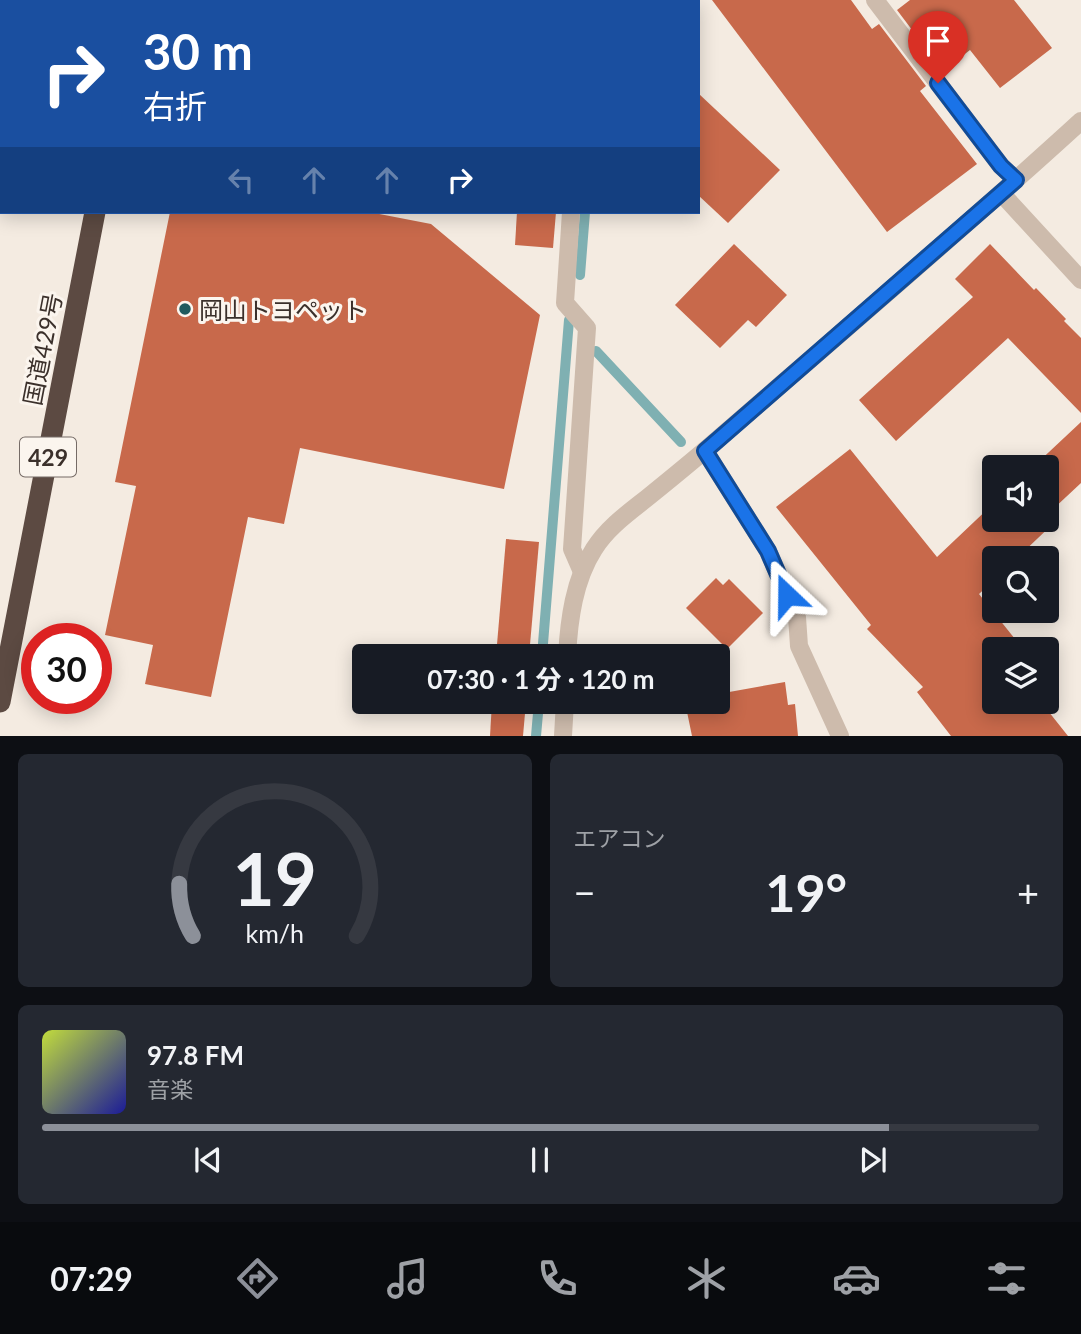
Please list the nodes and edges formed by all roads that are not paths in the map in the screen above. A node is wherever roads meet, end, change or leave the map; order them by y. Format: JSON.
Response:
{"nodes":[{"id":1,"x":875,"y":0,"type":"edge"},
{"id":2,"x":1081,"y":121,"type":"edge"},
{"id":3,"x":1016,"y":180,"type":"junction"},
{"id":4,"x":1002,"y":194,"type":"junction"},
{"id":5,"x":95,"y":214,"type":"edge"},
{"id":6,"x":571,"y":214,"type":"edge"},
{"id":7,"x":1081,"y":280,"type":"edge"},
{"id":8,"x":705,"y":451,"type":"junction"},
{"id":9,"x":582,"y":572,"type":"junction"},
{"id":10,"x":568,"y":644,"type":"edge"},
{"id":11,"x":0,"y":702,"type":"edge"},
{"id":12,"x":564,"y":714,"type":"edge"},
{"id":13,"x":563,"y":736,"type":"edge"},
{"id":14,"x":840,"y":736,"type":"edge"}],
"edges":[{"from":1,"to":3,"type":"street"},
{"from":2,"to":3,"type":"street"},
{"from":3,"to":4,"type":"street"},
{"from":4,"to":7,"type":"street"},
{"from":4,"to":8,"type":"street"},
{"from":5,"to":11,"type":"highway","name":"国道429号","number":"429"},
{"from":6,"to":9,"type":"street"},
{"from":8,"to":9,"type":"street"},
{"from":8,"to":14,"type":"street"},
{"from":9,"to":10,"type":"street"},
{"from":12,"to":13,"type":"street"}]}
